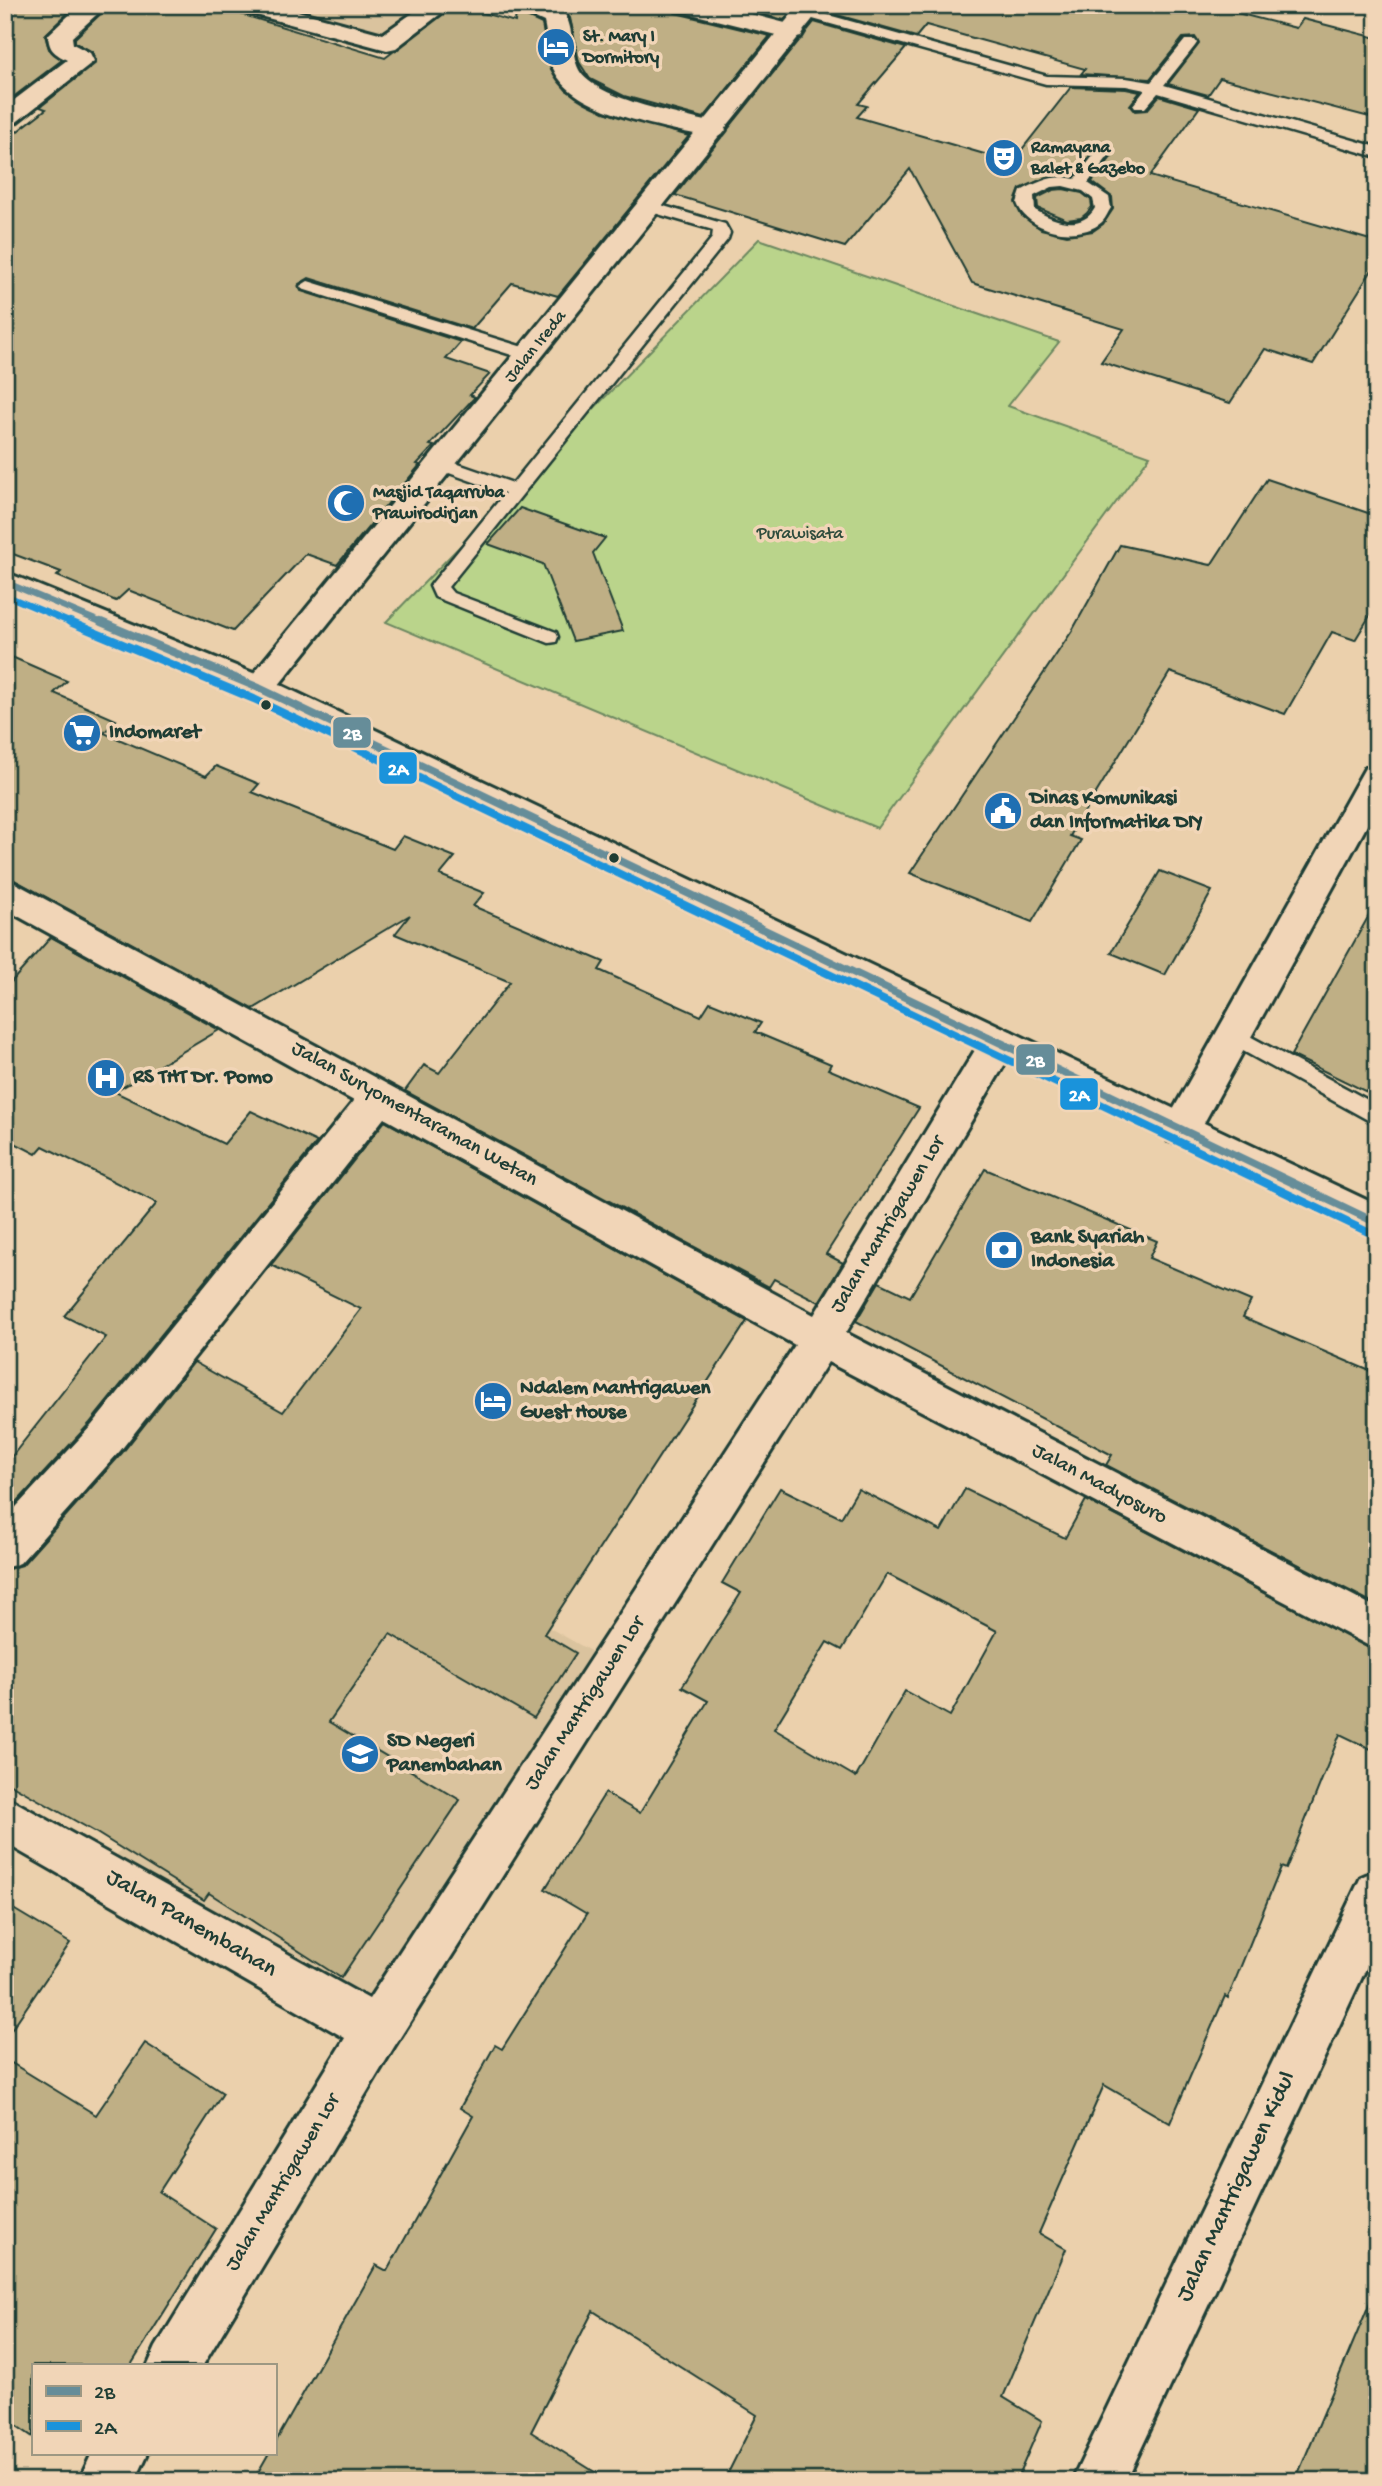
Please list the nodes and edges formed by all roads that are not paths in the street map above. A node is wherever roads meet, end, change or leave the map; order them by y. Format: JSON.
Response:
{"nodes":[{"id":1,"x":95,"y":5,"type":"edge"},
{"id":2,"x":247,"y":5,"type":"edge"},
{"id":3,"x":440,"y":5,"type":"edge"},
{"id":4,"x":527,"y":5,"type":"edge"},
{"id":5,"x":685,"y":5,"type":"edge"},
{"id":6,"x":803,"y":17,"type":"edge"},
{"id":7,"x":1190,"y":43,"type":"dead end"},
{"id":8,"x":1154,"y":87,"type":"junction"},
{"id":9,"x":1140,"y":105,"type":"dead end"},
{"id":10,"x":8,"y":113,"type":"edge"},
{"id":11,"x":713,"y":130,"type":"junction"},
{"id":12,"x":1377,"y":152,"type":"edge"},
{"id":13,"x":1102,"y":154,"type":"dead end"},
{"id":14,"x":1079,"y":184,"type":"junction"},
{"id":15,"x":650,"y":207,"type":"junction"},
{"id":16,"x":308,"y":286,"type":"dead end"},
{"id":17,"x":530,"y":355,"type":"junction"},
{"id":18,"x":441,"y":464,"type":"junction"},
{"id":19,"x":515,"y":490,"type":"junction"},
{"id":20,"x":5,"y":582,"type":"edge"},
{"id":21,"x":549,"y":637,"type":"dead end"},
{"id":22,"x":259,"y":688,"type":"junction"},
{"id":23,"x":1377,"y":776,"type":"edge"},
{"id":24,"x":5,"y":893,"type":"edge"},
{"id":25,"x":1233,"y":1035,"type":"junction"},
{"id":26,"x":999,"y":1042,"type":"junction"},
{"id":27,"x":380,"y":1096,"type":"junction"},
{"id":28,"x":1377,"y":1116,"type":"edge"},
{"id":29,"x":1181,"y":1129,"type":"junction"},
{"id":30,"x":1377,"y":1223,"type":"edge"},
{"id":31,"x":821,"y":1339,"type":"junction"},
{"id":32,"x":5,"y":1549,"type":"edge"},
{"id":33,"x":1377,"y":1630,"type":"edge"},
{"id":34,"x":5,"y":1818,"type":"edge"},
{"id":35,"x":1377,"y":1893,"type":"edge"},
{"id":36,"x":377,"y":2030,"type":"junction"},
{"id":37,"x":175,"y":2364,"type":"edge"},
{"id":38,"x":121,"y":2454,"type":"edge"},
{"id":39,"x":105,"y":2481,"type":"edge"},
{"id":40,"x":1098,"y":2481,"type":"edge"}],
"edges":[{"from":1,"to":10,"type":"street"},
{"from":2,"to":3,"type":"street"},
{"from":4,"to":11,"type":"street"},
{"from":5,"to":6,"type":"street"},
{"from":6,"to":8,"type":"lane"},
{"from":6,"to":11,"type":"street","name":"Jalan Ireda"},
{"from":7,"to":8,"type":"lane"},
{"from":8,"to":9,"type":"lane"},
{"from":8,"to":12,"type":"lane"},
{"from":11,"to":15,"type":"street","name":"Jalan Ireda"},
{"from":13,"to":14,"type":"lane"},
{"from":14,"to":14,"type":"lane"},
{"from":15,"to":17,"type":"street","name":"Jalan Ireda"},
{"from":15,"to":19,"type":"lane"},
{"from":16,"to":17,"type":"lane"},
{"from":17,"to":18,"type":"street","name":"Jalan Ireda"},
{"from":18,"to":19,"type":"lane"},
{"from":18,"to":22,"type":"street","name":"Jalan Ireda"},
{"from":19,"to":21,"type":"lane"},
{"from":20,"to":22,"type":"street"},
{"from":22,"to":26,"type":"street"},
{"from":23,"to":25,"type":"street"},
{"from":24,"to":27,"type":"street","name":"Jalan Suryomentaraman Wetan"},
{"from":25,"to":28,"type":"lane"},
{"from":25,"to":29,"type":"street"},
{"from":26,"to":29,"type":"street"},
{"from":26,"to":31,"type":"street","name":"Jalan Mantrigawen Lor"},
{"from":27,"to":31,"type":"street","name":"Jalan Suryomentaraman Wetan"},
{"from":27,"to":32,"type":"street"},
{"from":29,"to":30,"type":"street"},
{"from":31,"to":33,"type":"street","name":"Jalan Madyosuro"},
{"from":31,"to":36,"type":"street","name":"Jalan Mantrigawen Lor"},
{"from":34,"to":36,"type":"street","name":"Jalan Panembahan"},
{"from":35,"to":40,"type":"street","name":"Jalan Mantrigawen Kidul"},
{"from":36,"to":37,"type":"street","name":"Jalan Mantrigawen Lor"},
{"from":38,"to":39,"type":"street"}]}
